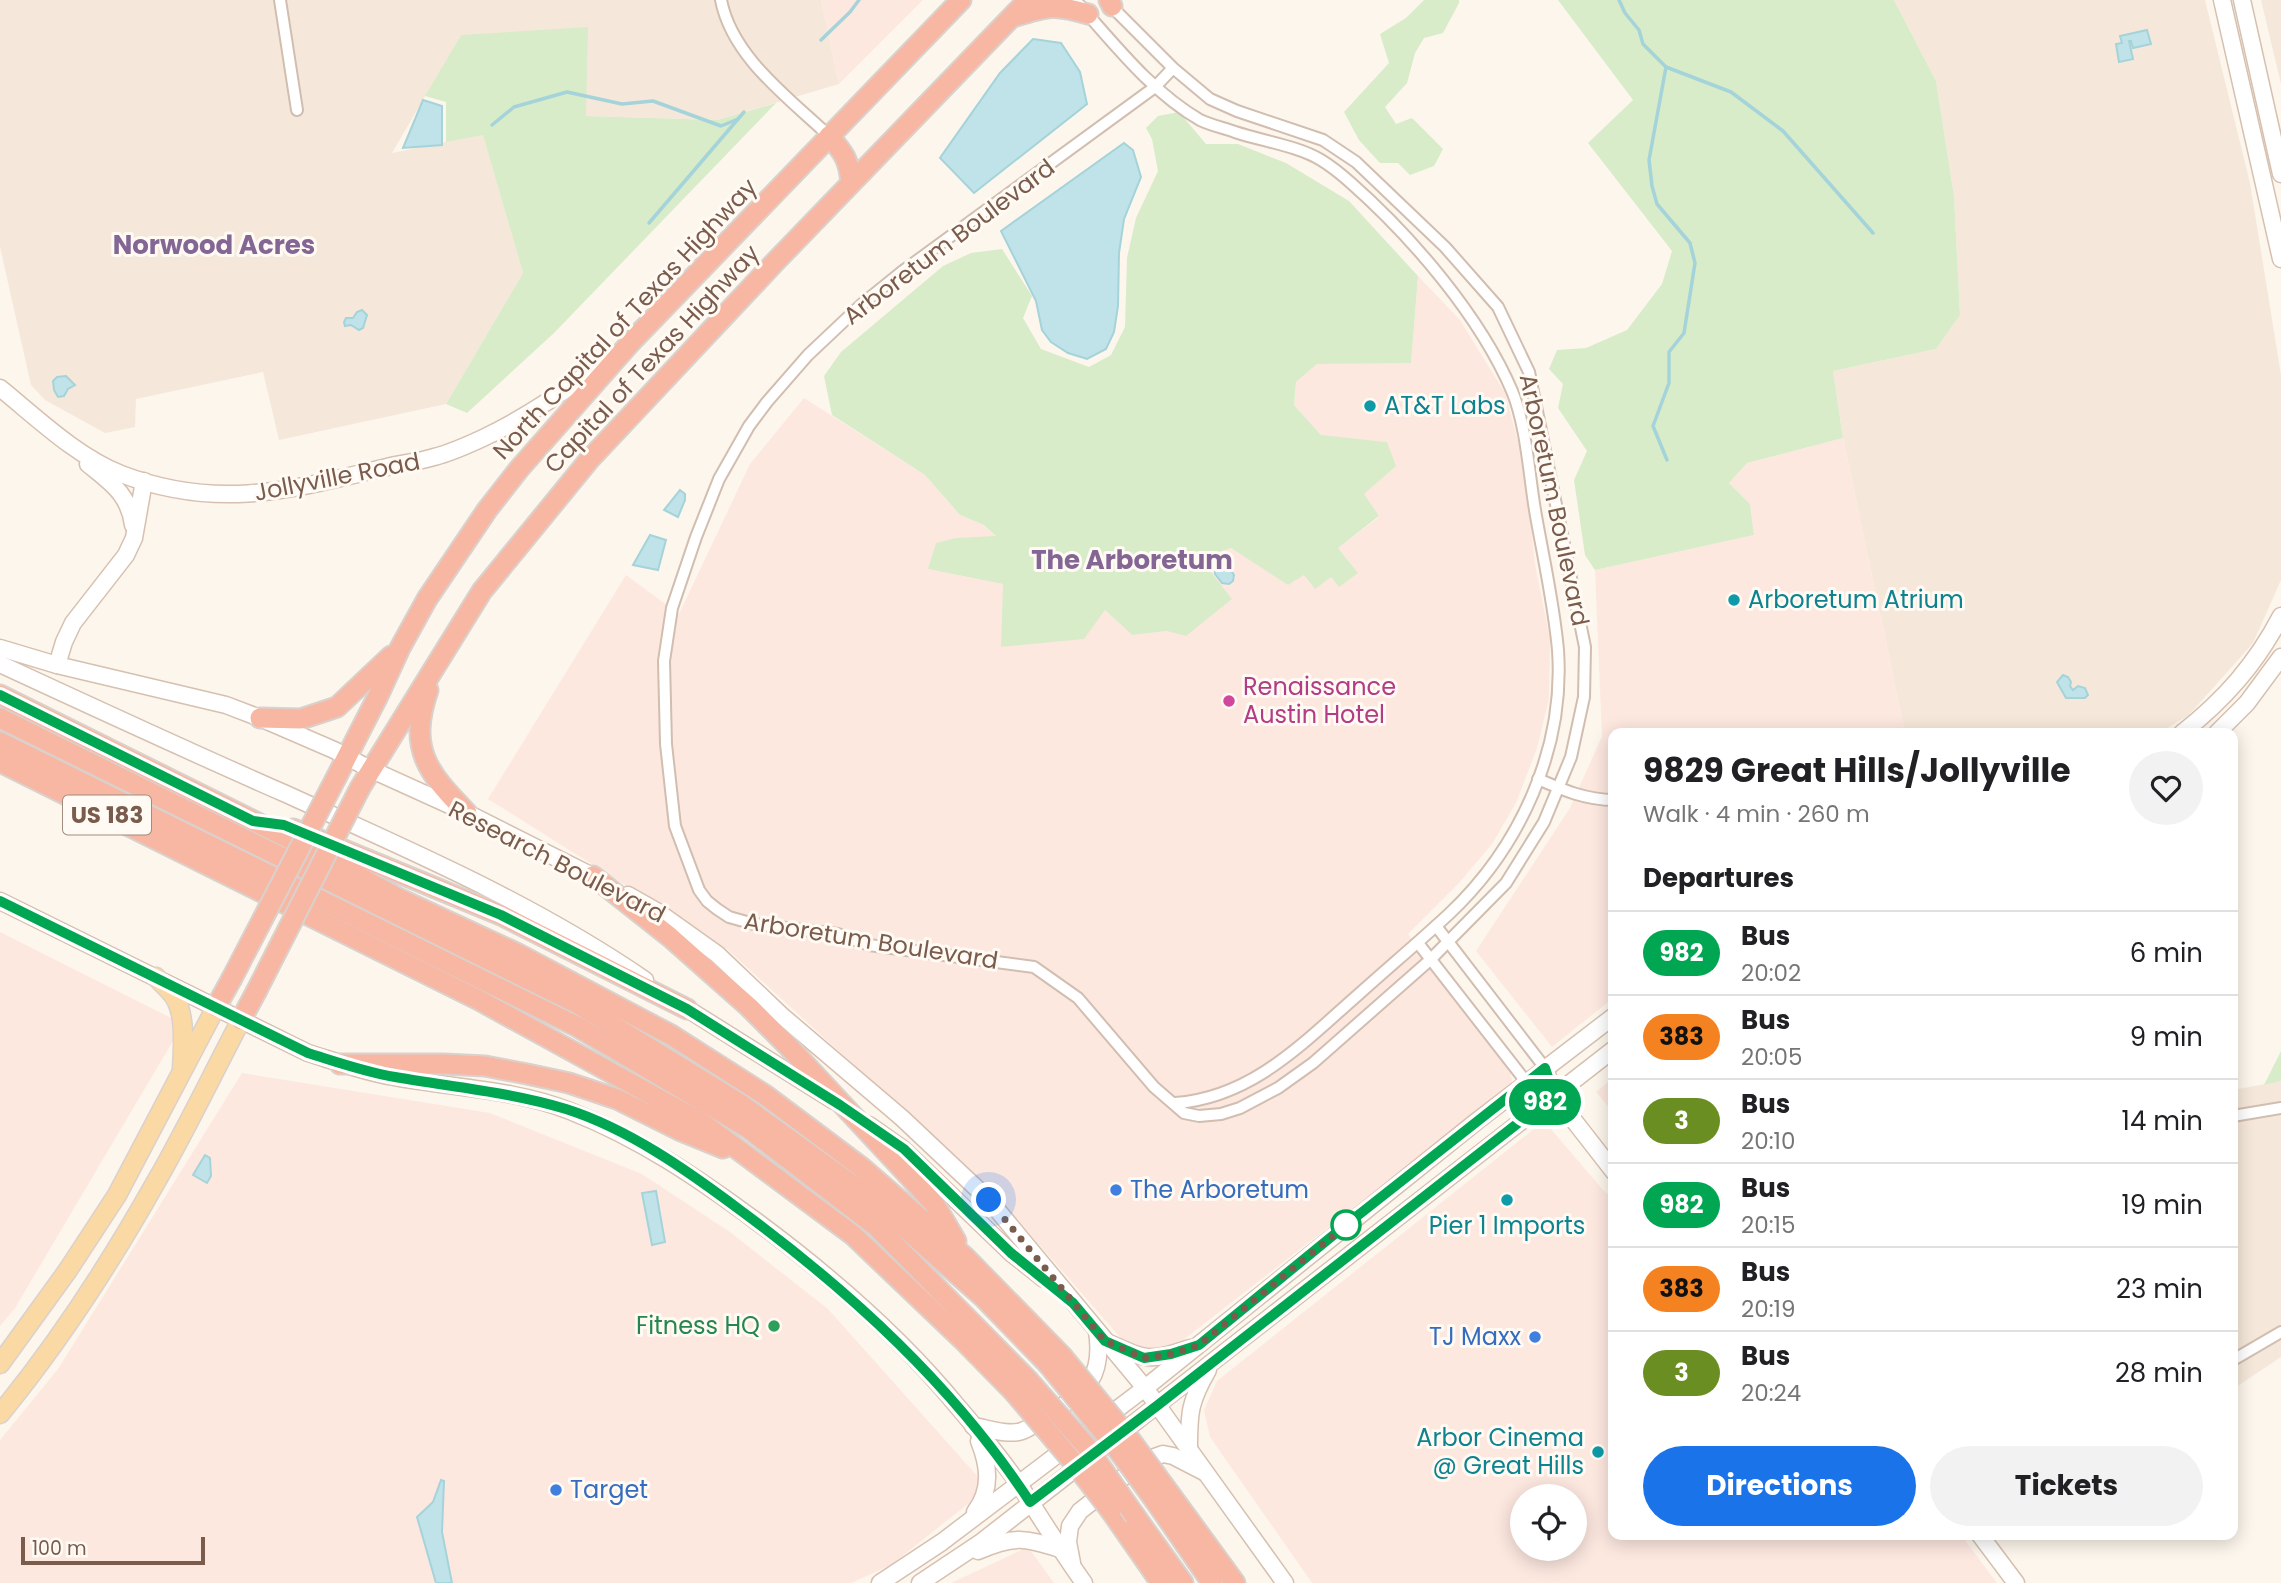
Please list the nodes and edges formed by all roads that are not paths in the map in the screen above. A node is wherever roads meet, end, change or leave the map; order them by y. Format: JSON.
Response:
{"nodes":[{"id":1,"x":280,"y":0,"type":"edge"},
{"id":2,"x":721,"y":0,"type":"edge"},
{"id":3,"x":961,"y":0,"type":"edge"},
{"id":4,"x":1028,"y":0,"type":"edge"},
{"id":5,"x":2222,"y":0,"type":"edge"},
{"id":6,"x":2242,"y":0,"type":"edge"},
{"id":7,"x":1109,"y":2,"type":"edge"},
{"id":8,"x":1082,"y":7,"type":"edge"},
{"id":9,"x":1011,"y":18,"type":"junction"},
{"id":10,"x":1173,"y":68,"type":"junction"},
{"id":11,"x":1155,"y":87,"type":"junction"},
{"id":12,"x":297,"y":110,"type":"dead end"},
{"id":13,"x":829,"y":136,"type":"junction"},
{"id":14,"x":2281,"y":174,"type":"edge"},
{"id":15,"x":851,"y":183,"type":"junction"},
{"id":16,"x":2281,"y":260,"type":"edge"},
{"id":17,"x":631,"y":342,"type":"junction"},
{"id":18,"x":0,"y":388,"type":"edge"},
{"id":19,"x":80,"y":451,"type":"junction"},
{"id":20,"x":144,"y":481,"type":"junction"},
{"id":21,"x":134,"y":538,"type":"junction"},
{"id":22,"x":2281,"y":616,"type":"edge"},
{"id":23,"x":0,"y":648,"type":"edge"},
{"id":24,"x":400,"y":648,"type":"junction"},
{"id":25,"x":2281,"y":657,"type":"edge"},
{"id":26,"x":439,"y":659,"type":"junction"},
{"id":27,"x":0,"y":664,"type":"edge"},
{"id":28,"x":57,"y":665,"type":"junction"},
{"id":29,"x":0,"y":695,"type":"edge"},
{"id":30,"x":0,"y":718,"type":"edge"},
{"id":31,"x":260,"y":718,"type":"junction"},
{"id":32,"x":2188,"y":728,"type":"edge"},
{"id":33,"x":2222,"y":728,"type":"edge"},
{"id":34,"x":0,"y":742,"type":"edge"},
{"id":35,"x":347,"y":756,"type":"junction"},
{"id":36,"x":0,"y":762,"type":"edge"},
{"id":37,"x":370,"y":769,"type":"junction"},
{"id":38,"x":1538,"y":779,"type":"junction"},
{"id":39,"x":1560,"y":788,"type":"junction"},
{"id":40,"x":1608,"y":800,"type":"edge"},
{"id":41,"x":467,"y":813,"type":"junction"},
{"id":42,"x":253,"y":821,"type":"junction"},
{"id":43,"x":593,"y":876,"type":"junction"},
{"id":44,"x":0,"y":901,"type":"edge"},
{"id":45,"x":1436,"y":926,"type":"junction"},
{"id":46,"x":1418,"y":943,"type":"junction"},
{"id":47,"x":1448,"y":943,"type":"junction"},
{"id":48,"x":1430,"y":960,"type":"junction"},
{"id":49,"x":156,"y":977,"type":"junction"},
{"id":50,"x":216,"y":1007,"type":"junction"},
{"id":51,"x":687,"y":1009,"type":"junction"},
{"id":52,"x":241,"y":1020,"type":"junction"},
{"id":53,"x":1608,"y":1021,"type":"edge"},
{"id":54,"x":1608,"y":1054,"type":"edge"},
{"id":55,"x":340,"y":1064,"type":"junction"},
{"id":56,"x":1545,"y":1068,"type":"junction"},
{"id":57,"x":182,"y":1072,"type":"junction"},
{"id":58,"x":1527,"y":1083,"type":"junction"},
{"id":59,"x":1554,"y":1095,"type":"junction"},
{"id":60,"x":1175,"y":1103,"type":"junction"},
{"id":61,"x":2281,"y":1108,"type":"edge"},
{"id":62,"x":2238,"y":1115,"type":"edge"},
{"id":63,"x":753,"y":1160,"type":"junction"},
{"id":64,"x":1608,"y":1164,"type":"edge"},
{"id":65,"x":965,"y":1257,"type":"junction"},
{"id":66,"x":1073,"y":1303,"type":"junction"},
{"id":67,"x":2281,"y":1332,"type":"edge"},
{"id":68,"x":1101,"y":1336,"type":"junction"},
{"id":69,"x":1199,"y":1345,"type":"junction"},
{"id":70,"x":2238,"y":1357,"type":"edge"},
{"id":71,"x":1055,"y":1360,"type":"junction"},
{"id":72,"x":1213,"y":1361,"type":"junction"},
{"id":73,"x":0,"y":1364,"type":"edge"},
{"id":74,"x":1021,"y":1386,"type":"junction"},
{"id":75,"x":1145,"y":1388,"type":"junction"},
{"id":76,"x":1158,"y":1405,"type":"junction"},
{"id":77,"x":0,"y":1414,"type":"edge"},
{"id":78,"x":973,"y":1426,"type":"junction"},
{"id":79,"x":1189,"y":1447,"type":"junction"},
{"id":80,"x":1209,"y":1475,"type":"junction"},
{"id":81,"x":1018,"y":1483,"type":"junction"},
{"id":82,"x":1163,"y":1498,"type":"junction"},
{"id":83,"x":1030,"y":1502,"type":"junction"},
{"id":84,"x":970,"y":1520,"type":"junction"},
{"id":85,"x":1130,"y":1522,"type":"junction"},
{"id":86,"x":1984,"y":1540,"type":"edge"},
{"id":87,"x":1060,"y":1549,"type":"junction"},
{"id":88,"x":1212,"y":1549,"type":"junction"},
{"id":89,"x":957,"y":1560,"type":"junction"},
{"id":90,"x":1073,"y":1568,"type":"junction"},
{"id":91,"x":880,"y":1583,"type":"edge"},
{"id":92,"x":920,"y":1583,"type":"edge"},
{"id":93,"x":1084,"y":1583,"type":"edge"},
{"id":94,"x":1161,"y":1583,"type":"edge"},
{"id":95,"x":1182,"y":1583,"type":"edge"},
{"id":96,"x":1212,"y":1583,"type":"edge"},
{"id":97,"x":1235,"y":1583,"type":"edge"},
{"id":98,"x":1243,"y":1583,"type":"edge"},
{"id":99,"x":1285,"y":1583,"type":"edge"},
{"id":100,"x":2016,"y":1583,"type":"edge"}],
"edges":[{"from":1,"to":12,"type":"street"},
{"from":2,"to":13,"type":"street"},
{"from":3,"to":13,"type":"highway","name":"North Capital of Texas Highway"},
{"from":4,"to":9,"type":"highway","name":"Capital of Texas Highway"},
{"from":5,"to":16,"type":"main road"},
{"from":6,"to":14,"type":"main road"},
{"from":7,"to":10,"type":"street","name":"Arboretum Boulevard"},
{"from":8,"to":9,"type":"highway"},
{"from":8,"to":11,"type":"street","name":"Arboretum Boulevard"},
{"from":9,"to":15,"type":"highway","name":"Capital of Texas Highway"},
{"from":10,"to":11,"type":"street","name":"Arboretum Boulevard"},
{"from":10,"to":39,"type":"street","name":"Arboretum Boulevard"},
{"from":11,"to":38,"type":"street","name":"Arboretum Boulevard"},
{"from":11,"to":60,"type":"street","name":"Arboretum Boulevard"},
{"from":13,"to":15,"type":"highway"},
{"from":13,"to":17,"type":"highway","name":"North Capital of Texas Highway"},
{"from":15,"to":26,"type":"highway","name":"Capital of Texas Highway"},
{"from":17,"to":20,"type":"main road","name":"Jollyville Road"},
{"from":17,"to":24,"type":"highway","name":"North Capital of Texas Highway"},
{"from":18,"to":19,"type":"main road","name":"Jollyville Road"},
{"from":19,"to":20,"type":"main road","name":"Jollyville Road"},
{"from":19,"to":21,"type":"main road"},
{"from":20,"to":21,"type":"main road"},
{"from":21,"to":28,"type":"main road"},
{"from":22,"to":32,"type":"main road"},
{"from":23,"to":28,"type":"main road","name":"Research Boulevard"},
{"from":24,"to":31,"type":"highway"},
{"from":24,"to":35,"type":"highway","name":"North Capital of Texas Highway"},
{"from":25,"to":33,"type":"main road"},
{"from":26,"to":37,"type":"highway","name":"Capital of Texas Highway"},
{"from":26,"to":41,"type":"highway"},
{"from":27,"to":51,"type":"main road","name":"Research Boulevard"},
{"from":28,"to":31,"type":"main road","name":"Research Boulevard"},
{"from":29,"to":42,"type":"highway","number":"US 183"},
{"from":30,"to":71,"type":"highway"},
{"from":31,"to":35,"type":"main road","name":"Research Boulevard"},
{"from":34,"to":74,"type":"highway"},
{"from":35,"to":37,"type":"main road","name":"Research Boulevard"},
{"from":35,"to":50,"type":"highway","name":"North Capital of Texas Highway","bridge":true},
{"from":36,"to":63,"type":"highway","number":"US 183"},
{"from":37,"to":41,"type":"main road","name":"Research Boulevard"},
{"from":37,"to":52,"type":"highway","name":"Capital of Texas Highway","bridge":true},
{"from":38,"to":39,"type":"street"},
{"from":38,"to":45,"type":"street","name":"Arboretum Boulevard"},
{"from":39,"to":40,"type":"street"},
{"from":39,"to":47,"type":"street","name":"Arboretum Boulevard"},
{"from":41,"to":43,"type":"main road","name":"Research Boulevard"},
{"from":42,"to":51,"type":"highway"},
{"from":42,"to":65,"type":"highway","number":"US 183"},
{"from":43,"to":65,"type":"highway","bridge":true},
{"from":43,"to":66,"type":"main road","name":"Research Boulevard"},
{"from":44,"to":49,"type":"main road"},
{"from":45,"to":46,"type":"street","name":"Arboretum Boulevard"},
{"from":45,"to":47,"type":"street"},
{"from":46,"to":48,"type":"street"},
{"from":46,"to":60,"type":"street","name":"Arboretum Boulevard"},
{"from":47,"to":48,"type":"street","name":"Arboretum Boulevard"},
{"from":47,"to":56,"type":"street"},
{"from":48,"to":58,"type":"street"},
{"from":48,"to":60,"type":"street","name":"Arboretum Boulevard"},
{"from":49,"to":50,"type":"main road"},
{"from":49,"to":57,"type":"main road"},
{"from":50,"to":52,"type":"main road"},
{"from":50,"to":57,"type":"main road","name":"North Capital of Texas Highway"},
{"from":51,"to":66,"type":"main road","name":"Research Boulevard"},
{"from":52,"to":55,"type":"main road"},
{"from":52,"to":77,"type":"main road"},
{"from":53,"to":56,"type":"main road"},
{"from":54,"to":59,"type":"main road"},
{"from":55,"to":63,"type":"highway"},
{"from":55,"to":78,"type":"main road"},
{"from":56,"to":58,"type":"main road"},
{"from":56,"to":59,"type":"main road"},
{"from":57,"to":73,"type":"main road","name":"North Capital of Texas Highway"},
{"from":58,"to":59,"type":"main road"},
{"from":58,"to":69,"type":"main road"},
{"from":59,"to":64,"type":"main road"},
{"from":59,"to":72,"type":"main road"},
{"from":61,"to":62,"type":"street"},
{"from":63,"to":74,"type":"highway","number":"US 183"},
{"from":65,"to":71,"type":"highway","number":"US 183"},
{"from":66,"to":68,"type":"main road","name":"Research Boulevard"},
{"from":67,"to":70,"type":"street"},
{"from":68,"to":69,"type":"main road"},
{"from":68,"to":75,"type":"main road","name":"Research Boulevard"},
{"from":68,"to":78,"type":"main road"},
{"from":69,"to":75,"type":"main road"},
{"from":71,"to":82,"type":"highway","number":"US 183","bridge":true},
{"from":72,"to":76,"type":"main road"},
{"from":72,"to":79,"type":"main road"},
{"from":74,"to":85,"type":"highway","number":"US 183","bridge":true},
{"from":75,"to":76,"type":"main road","name":"Research Boulevard"},
{"from":75,"to":81,"type":"main road"},
{"from":76,"to":79,"type":"main road","name":"Research Boulevard"},
{"from":76,"to":83,"type":"main road"},
{"from":78,"to":81,"type":"main road"},
{"from":78,"to":84,"type":"main road"},
{"from":79,"to":80,"type":"main road","name":"Research Boulevard"},
{"from":80,"to":90,"type":"main road"},
{"from":80,"to":99,"type":"main road","name":"Research Boulevard"},
{"from":81,"to":83,"type":"main road"},
{"from":81,"to":84,"type":"main road"},
{"from":82,"to":88,"type":"highway","number":"US 183"},
{"from":82,"to":96,"type":"highway"},
{"from":83,"to":87,"type":"main road"},
{"from":83,"to":89,"type":"main road"},
{"from":84,"to":91,"type":"main road"},
{"from":85,"to":94,"type":"highway","number":"US 183"},
{"from":85,"to":95,"type":"highway"},
{"from":86,"to":100,"type":"main road"},
{"from":87,"to":89,"type":"main road"},
{"from":87,"to":90,"type":"main road"},
{"from":88,"to":97,"type":"highway","number":"US 183"},
{"from":88,"to":98,"type":"highway"},
{"from":89,"to":92,"type":"main road"},
{"from":90,"to":93,"type":"main road"}]}
